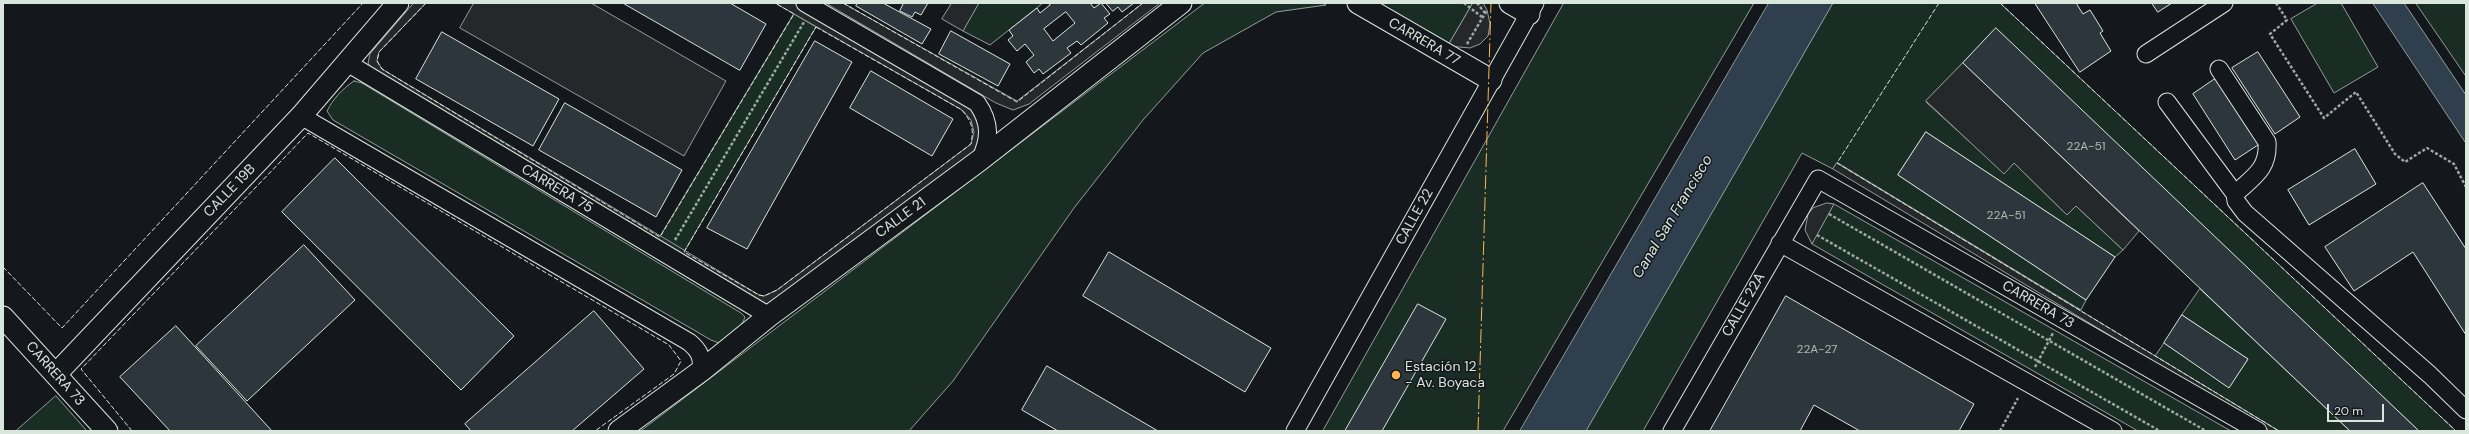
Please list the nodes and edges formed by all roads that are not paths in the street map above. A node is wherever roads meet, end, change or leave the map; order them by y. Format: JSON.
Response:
{"nodes":[{"id":1,"x":398,"y":3,"type":"edge"},
{"id":2,"x":805,"y":3,"type":"edge"},
{"id":3,"x":1181,"y":3,"type":"edge"},
{"id":4,"x":1358,"y":3,"type":"edge"},
{"id":5,"x":1510,"y":3,"type":"edge"},
{"id":6,"x":2224,"y":3,"type":"edge"},
{"id":7,"x":1532,"y":8,"type":"edge"},
{"id":8,"x":2146,"y":54,"type":"dead end"},
{"id":9,"x":346,"y":62,"type":"junction"},
{"id":10,"x":2219,"y":69,"type":"dead end"},
{"id":11,"x":1491,"y":80,"type":"junction"},
{"id":12,"x":2167,"y":102,"type":"dead end"},
{"id":13,"x":301,"y":116,"type":"junction"},
{"id":14,"x":980,"y":160,"type":"junction"},
{"id":15,"x":1818,"y":179,"type":"joint"},
{"id":16,"x":2236,"y":194,"type":"junction"},
{"id":17,"x":1780,"y":243,"type":"junction"},
{"id":18,"x":769,"y":316,"type":"junction"},
{"id":19,"x":3,"y":317,"type":"edge"},
{"id":20,"x":701,"y":371,"type":"junction"},
{"id":21,"x":56,"y":374,"type":"junction"},
{"id":22,"x":2466,"y":410,"type":"edge"},
{"id":23,"x":107,"y":431,"type":"edge"},
{"id":24,"x":619,"y":431,"type":"edge"},
{"id":25,"x":1296,"y":431,"type":"edge"},
{"id":26,"x":1672,"y":431,"type":"edge"},
{"id":27,"x":2113,"y":431,"type":"edge"},
{"id":28,"x":2258,"y":431,"type":"edge"}],
"edges":[{"from":1,"to":9,"type":"street","name":"CALLE 19B"},
{"from":2,"to":14,"type":"street"},
{"from":3,"to":14,"type":"street","name":"CALLE 21"},
{"from":4,"to":11,"type":"street","name":"CARRERA 77"},
{"from":5,"to":7,"type":"street"},
{"from":6,"to":8,"type":"street"},
{"from":7,"to":11,"type":"street","name":"CALLE 22"},
{"from":9,"to":13,"type":"street","name":"CALLE 19B"},
{"from":9,"to":18,"type":"street","name":"CARRERA 75"},
{"from":10,"to":16,"type":"street"},
{"from":11,"to":25,"type":"street","name":"CALLE 22"},
{"from":12,"to":16,"type":"street"},
{"from":13,"to":20,"type":"street"},
{"from":13,"to":21,"type":"street","name":"CALLE 19B"},
{"from":14,"to":18,"type":"street","name":"CALLE 21"},
{"from":15,"to":17,"type":"street","name":"CALLE 22A"},
{"from":15,"to":28,"type":"street","name":"CARRERA 73"},
{"from":16,"to":22,"type":"street"},
{"from":17,"to":26,"type":"street","name":"CALLE 22A"},
{"from":17,"to":27,"type":"street"},
{"from":18,"to":20,"type":"street","name":"CALLE 21"},
{"from":19,"to":21,"type":"street","name":"CARRERA 73"},
{"from":20,"to":24,"type":"street","name":"CALLE 21"},
{"from":21,"to":23,"type":"street","name":"CARRERA 73"}]}
